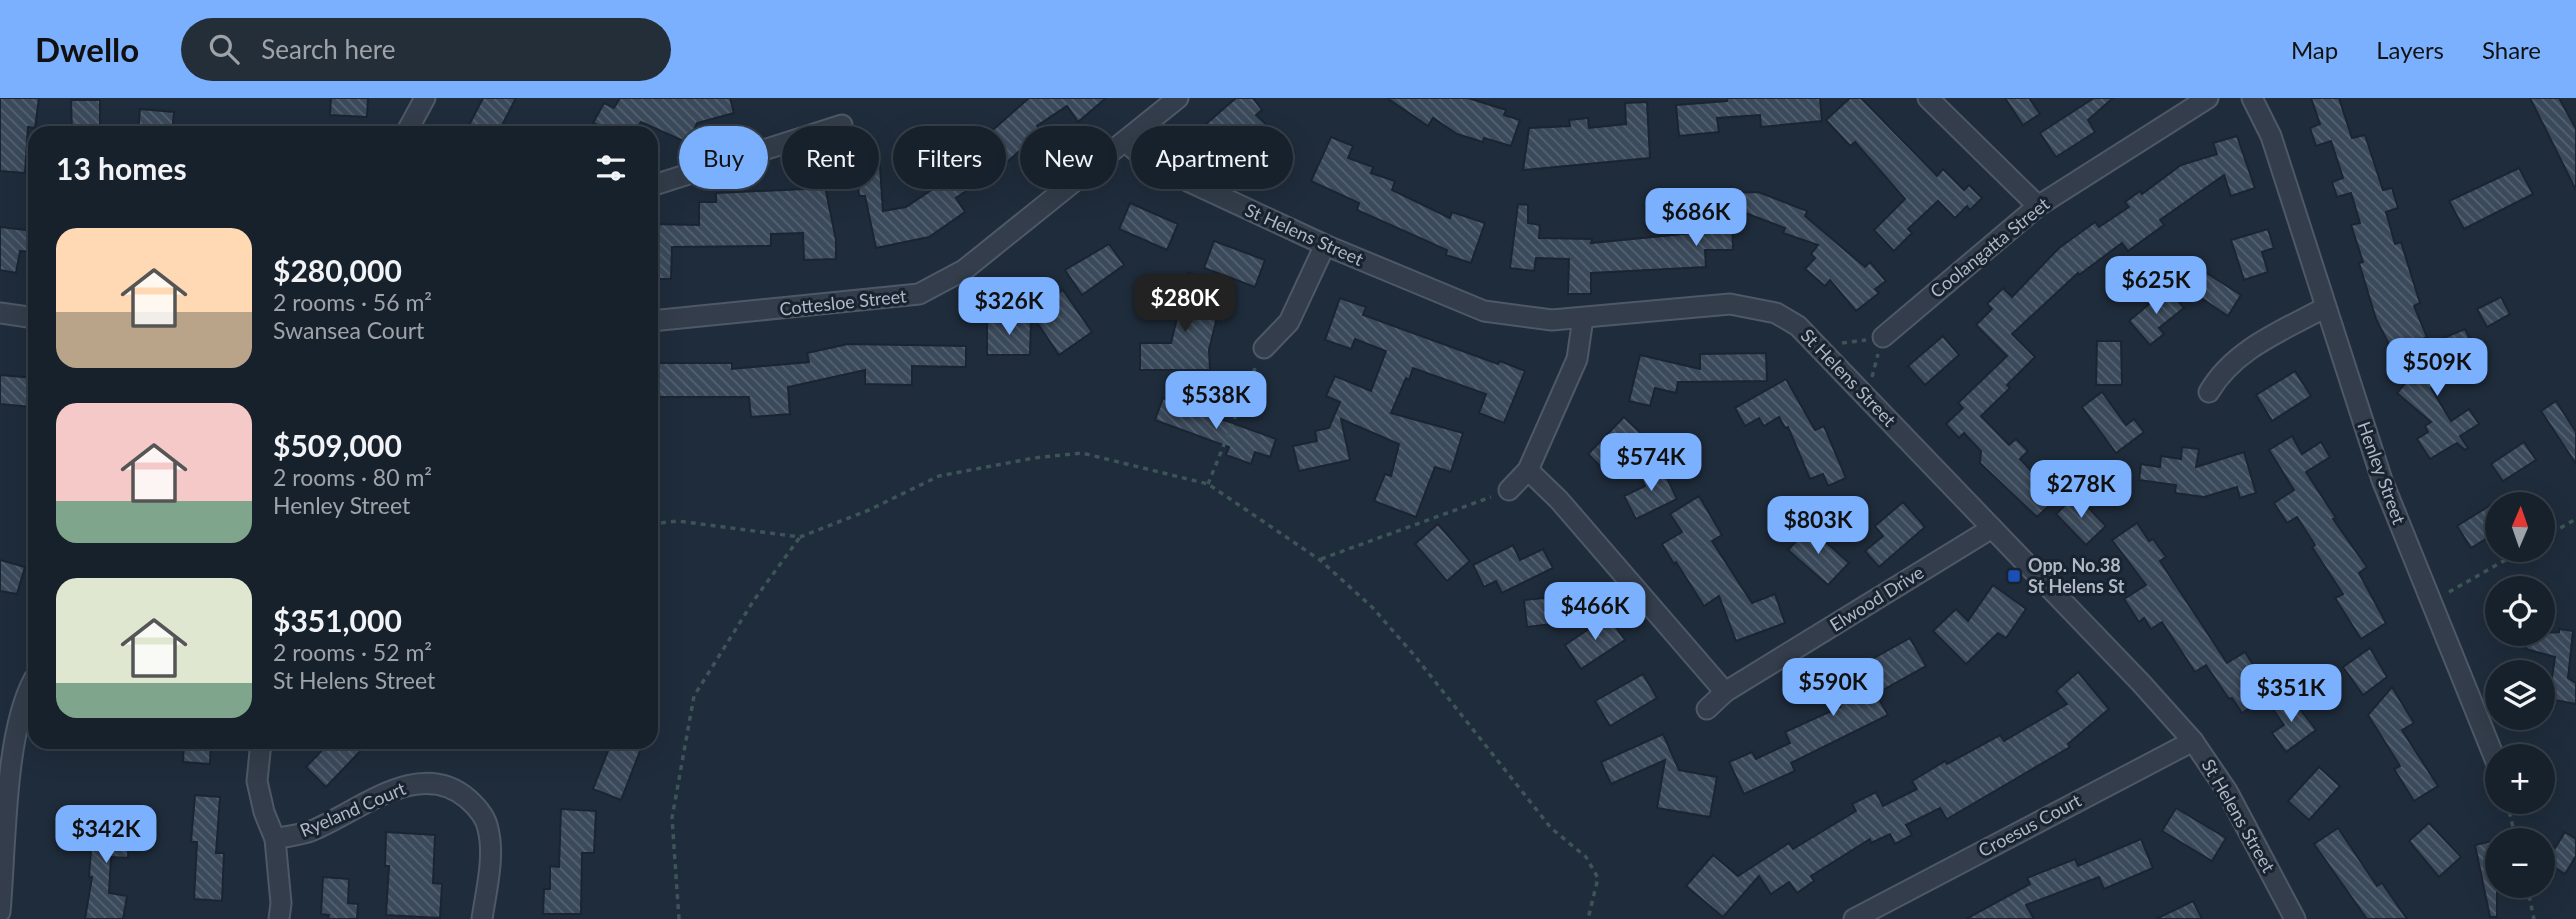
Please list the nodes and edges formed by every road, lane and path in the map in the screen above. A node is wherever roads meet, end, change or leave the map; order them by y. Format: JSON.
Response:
{"nodes":[{"id":1,"x":425,"y":98,"type":"edge"},
{"id":2,"x":1178,"y":98,"type":"edge"},
{"id":3,"x":1928,"y":98,"type":"edge"},
{"id":4,"x":2207,"y":98,"type":"edge"},
{"id":5,"x":2252,"y":98,"type":"edge"},
{"id":6,"x":842,"y":125,"type":"dead end"},
{"id":7,"x":409,"y":126,"type":"edge"},
{"id":8,"x":1126,"y":142,"type":"junction"},
{"id":9,"x":658,"y":184,"type":"edge"},
{"id":10,"x":2038,"y":206,"type":"junction"},
{"id":11,"x":1325,"y":245,"type":"junction"},
{"id":12,"x":2324,"y":308,"type":"junction"},
{"id":13,"x":0,"y":313,"type":"edge"},
{"id":14,"x":28,"y":317,"type":"edge"},
{"id":15,"x":1583,"y":317,"type":"junction"},
{"id":16,"x":658,"y":320,"type":"edge"},
{"id":17,"x":1883,"y":337,"type":"junction"},
{"id":18,"x":1264,"y":348,"type":"joint"},
{"id":19,"x":1827,"y":354,"type":"junction"},
{"id":20,"x":1861,"y":390,"type":"junction"},
{"id":21,"x":2209,"y":393,"type":"dead end"},
{"id":22,"x":1528,"y":470,"type":"junction"},
{"id":23,"x":1208,"y":484,"type":"junction"},
{"id":24,"x":1509,"y":490,"type":"joint"},
{"id":25,"x":2576,"y":519,"type":"edge"},
{"id":26,"x":658,"y":523,"type":"edge"},
{"id":27,"x":1992,"y":528,"type":"junction"},
{"id":28,"x":2555,"y":531,"type":"edge"},
{"id":29,"x":800,"y":537,"type":"junction"},
{"id":30,"x":1320,"y":559,"type":"junction"},
{"id":31,"x":2502,"y":562,"type":"edge"},
{"id":32,"x":2431,"y":602,"type":"junction"},
{"id":33,"x":28,"y":690,"type":"edge"},
{"id":34,"x":1725,"y":692,"type":"junction"},
{"id":35,"x":1707,"y":709,"type":"dead end"},
{"id":36,"x":2193,"y":741,"type":"junction"},
{"id":37,"x":2489,"y":744,"type":"edge"},
{"id":38,"x":260,"y":749,"type":"edge"},
{"id":39,"x":275,"y":839,"type":"junction"},
{"id":40,"x":2530,"y":898,"type":"edge"},
{"id":41,"x":0,"y":912,"type":"edge"},
{"id":42,"x":1863,"y":916,"type":"edge"},
{"id":43,"x":279,"y":919,"type":"edge"},
{"id":44,"x":482,"y":919,"type":"edge"},
{"id":45,"x":679,"y":919,"type":"edge"},
{"id":46,"x":1588,"y":919,"type":"edge"},
{"id":47,"x":2295,"y":919,"type":"edge"},
{"id":48,"x":2534,"y":919,"type":"edge"}],
"edges":[{"from":1,"to":7,"type":"street"},
{"from":2,"to":8,"type":"street","name":"Cottesloe Street"},
{"from":3,"to":10,"type":"street"},
{"from":4,"to":10,"type":"street","name":"Coolangatta Street"},
{"from":5,"to":12,"type":"street","name":"Henley Street"},
{"from":6,"to":9,"type":"street"},
{"from":8,"to":11,"type":"street","name":"St Helens Street"},
{"from":8,"to":16,"type":"street","name":"Cottesloe Street"},
{"from":10,"to":17,"type":"street","name":"Coolangatta Street"},
{"from":11,"to":15,"type":"street","name":"St Helens Street"},
{"from":11,"to":18,"type":"street"},
{"from":12,"to":21,"type":"street"},
{"from":12,"to":32,"type":"street","name":"Henley Street"},
{"from":13,"to":14,"type":"street"},
{"from":15,"to":19,"type":"street","name":"St Helens Street"},
{"from":15,"to":22,"type":"street"},
{"from":17,"to":19,"type":"path"},
{"from":17,"to":20,"type":"path"},
{"from":18,"to":23,"type":"path"},
{"from":19,"to":20,"type":"street","name":"St Helens Street"},
{"from":20,"to":27,"type":"street","name":"St Helens Street"},
{"from":22,"to":24,"type":"street"},
{"from":22,"to":34,"type":"street"},
{"from":23,"to":29,"type":"path"},
{"from":23,"to":30,"type":"path"},
{"from":24,"to":30,"type":"path"},
{"from":25,"to":28,"type":"path"},
{"from":26,"to":29,"type":"path"},
{"from":27,"to":34,"type":"street","name":"Elwood Drive"},
{"from":27,"to":36,"type":"street","name":"St Helens Street"},
{"from":29,"to":45,"type":"path"},
{"from":30,"to":46,"type":"path"},
{"from":31,"to":32,"type":"path"},
{"from":32,"to":37,"type":"street","name":"Henley Street"},
{"from":33,"to":41,"type":"street"},
{"from":34,"to":35,"type":"street","name":"Elwood Drive"},
{"from":36,"to":42,"type":"street","name":"Croesus Court"},
{"from":36,"to":47,"type":"street","name":"St Helens Street"},
{"from":38,"to":39,"type":"street"},
{"from":39,"to":43,"type":"street"},
{"from":39,"to":44,"type":"street","name":"Ryeland Court"},
{"from":40,"to":48,"type":"path"}]}
